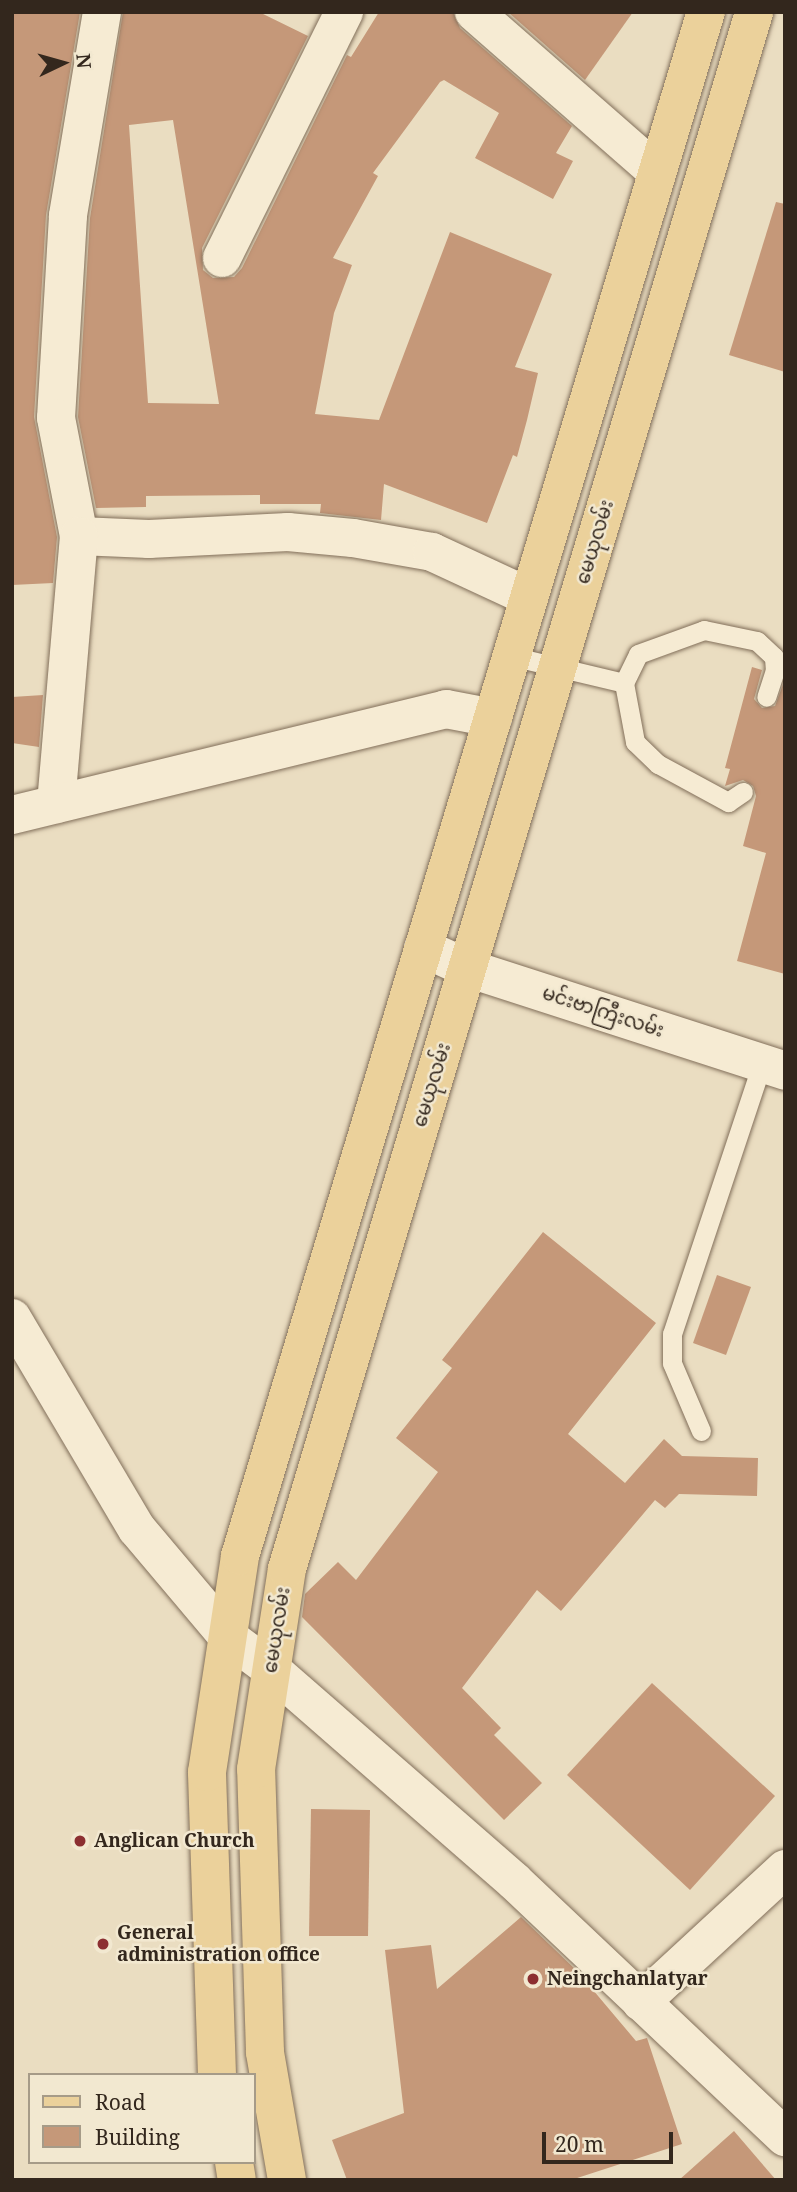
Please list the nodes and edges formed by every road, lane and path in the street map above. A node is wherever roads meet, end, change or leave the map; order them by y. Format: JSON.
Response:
{"nodes":[{"id":1,"x":102,"y":12,"type":"edge"},
{"id":2,"x":344,"y":12,"type":"edge"},
{"id":3,"x":474,"y":12,"type":"edge"},
{"id":4,"x":706,"y":12,"type":"edge"},
{"id":5,"x":754,"y":12,"type":"edge"},
{"id":6,"x":657,"y":172,"type":"junction"},
{"id":7,"x":222,"y":258,"type":"dead end"},
{"id":8,"x":79,"y":536,"type":"junction"},
{"id":9,"x":530,"y":597,"type":"junction"},
{"id":10,"x":511,"y":656,"type":"junction"},
{"id":11,"x":557,"y":667,"type":"junction"},
{"id":12,"x":624,"y":683,"type":"junction"},
{"id":13,"x":766,"y":697,"type":"dead end"},
{"id":14,"x":493,"y":718,"type":"junction"},
{"id":15,"x":743,"y":792,"type":"dead end"},
{"id":16,"x":56,"y":804,"type":"junction"},
{"id":17,"x":12,"y":815,"type":"edge"},
{"id":18,"x":424,"y":948,"type":"junction"},
{"id":19,"x":467,"y":968,"type":"junction"},
{"id":20,"x":773,"y":1068,"type":"edge"},
{"id":21,"x":15,"y":1331,"type":"edge"},
{"id":22,"x":701,"y":1431,"type":"dead end"},
{"id":23,"x":228,"y":1637,"type":"junction"},
{"id":24,"x":271,"y":1669,"type":"junction"},
{"id":25,"x":785,"y":1869,"type":"edge"},
{"id":26,"x":641,"y":2002,"type":"junction"},
{"id":27,"x":217,"y":2073,"type":"edge"},
{"id":28,"x":785,"y":2137,"type":"edge"},
{"id":29,"x":287,"y":2180,"type":"edge"}],
"edges":[{"from":1,"to":8,"type":"street"},
{"from":2,"to":7,"type":"street"},
{"from":3,"to":6,"type":"street"},
{"from":4,"to":6,"type":"main road"},
{"from":5,"to":11,"type":"main road","name":"မေယုလမ်း"},
{"from":6,"to":9,"type":"main road"},
{"from":8,"to":9,"type":"street"},
{"from":8,"to":16,"type":"street"},
{"from":9,"to":10,"type":"main road"},
{"from":10,"to":11,"type":"lane"},
{"from":10,"to":14,"type":"main road"},
{"from":11,"to":12,"type":"lane"},
{"from":11,"to":19,"type":"main road","name":"မေယုလမ်း"},
{"from":12,"to":13,"type":"lane"},
{"from":12,"to":15,"type":"lane"},
{"from":14,"to":16,"type":"street"},
{"from":14,"to":18,"type":"main road"},
{"from":16,"to":17,"type":"street"},
{"from":18,"to":19,"type":"street","name":"မင်းဗာကြီးလမ်း"},
{"from":18,"to":23,"type":"main road"},
{"from":19,"to":20,"type":"street","name":"မင်းဗာကြီးလမ်း"},
{"from":19,"to":24,"type":"main road","name":"မေယုလမ်း"},
{"from":20,"to":22,"type":"lane"},
{"from":21,"to":23,"type":"street"},
{"from":23,"to":24,"type":"street"},
{"from":23,"to":27,"type":"main road"},
{"from":24,"to":26,"type":"street"},
{"from":24,"to":29,"type":"main road","name":"မေယုလမ်း"},
{"from":25,"to":26,"type":"street"},
{"from":26,"to":28,"type":"street"}]}
